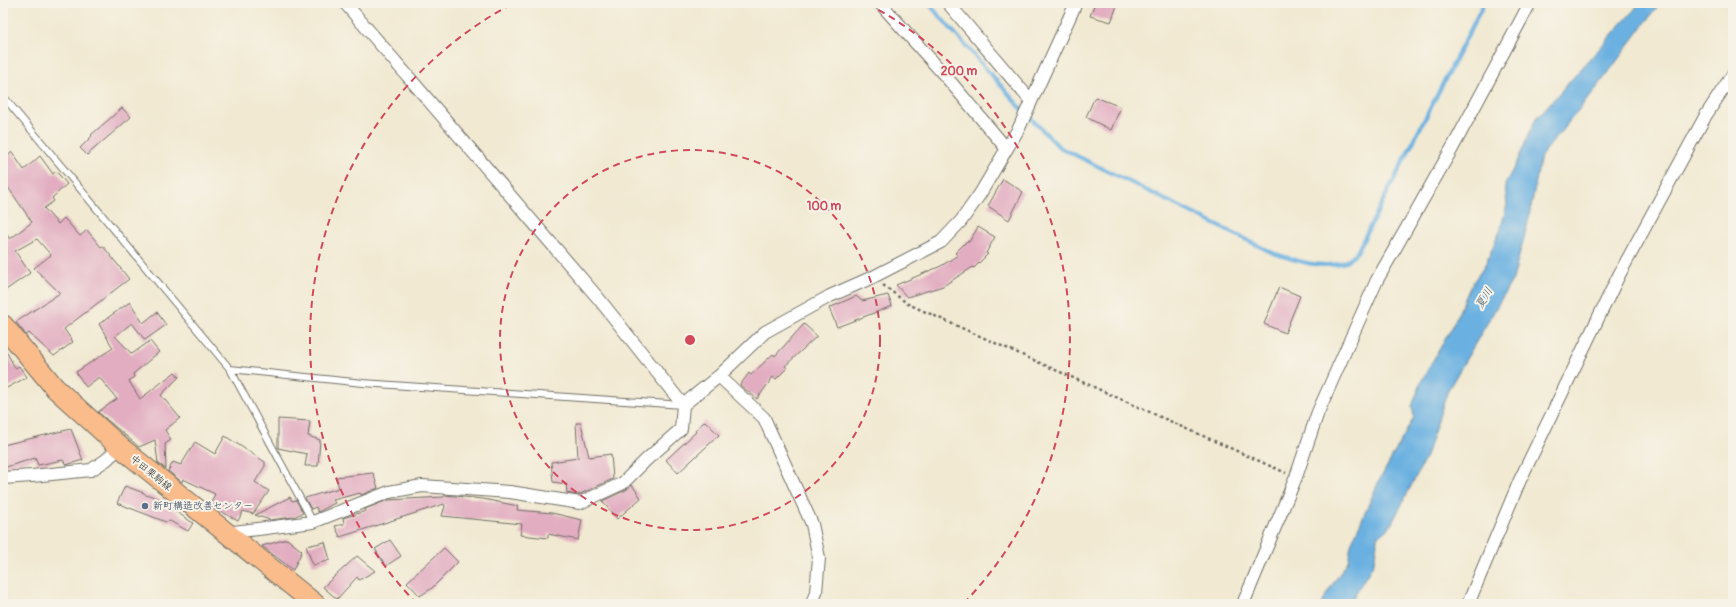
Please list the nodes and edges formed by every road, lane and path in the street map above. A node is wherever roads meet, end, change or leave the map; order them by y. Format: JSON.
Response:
{"nodes":[{"id":1,"x":345,"y":3,"type":"edge"},
{"id":2,"x":880,"y":3,"type":"edge"},
{"id":3,"x":948,"y":3,"type":"edge"},
{"id":4,"x":1076,"y":3,"type":"edge"},
{"id":5,"x":1530,"y":3,"type":"edge"},
{"id":6,"x":1733,"y":74,"type":"edge"},
{"id":7,"x":3,"y":96,"type":"edge"},
{"id":8,"x":1030,"y":103,"type":"junction"},
{"id":9,"x":1006,"y":148,"type":"junction"},
{"id":10,"x":874,"y":277,"type":"junction"},
{"id":11,"x":3,"y":325,"type":"edge"},
{"id":12,"x":230,"y":368,"type":"junction"},
{"id":13,"x":719,"y":376,"type":"junction"},
{"id":14,"x":683,"y":405,"type":"junction"},
{"id":15,"x":120,"y":447,"type":"junction"},
{"id":16,"x":1296,"y":477,"type":"junction"},
{"id":17,"x":3,"y":478,"type":"edge"},
{"id":18,"x":313,"y":522,"type":"junction"},
{"id":19,"x":226,"y":533,"type":"junction"},
{"id":20,"x":315,"y":604,"type":"edge"},
{"id":21,"x":812,"y":604,"type":"edge"},
{"id":22,"x":1243,"y":604,"type":"edge"},
{"id":23,"x":1468,"y":604,"type":"edge"}],
"edges":[{"from":1,"to":14,"type":"street"},
{"from":2,"to":9,"type":"street"},
{"from":3,"to":8,"type":"street"},
{"from":4,"to":8,"type":"street"},
{"from":5,"to":16,"type":"street"},
{"from":6,"to":23,"type":"street"},
{"from":7,"to":12,"type":"lane"},
{"from":8,"to":9,"type":"street"},
{"from":9,"to":10,"type":"street"},
{"from":10,"to":13,"type":"street"},
{"from":10,"to":16,"type":"path"},
{"from":11,"to":15,"type":"main road","name":"中田栗駒線"},
{"from":12,"to":14,"type":"lane"},
{"from":12,"to":18,"type":"lane"},
{"from":13,"to":14,"type":"street"},
{"from":13,"to":21,"type":"street"},
{"from":14,"to":18,"type":"street"},
{"from":15,"to":17,"type":"street"},
{"from":15,"to":19,"type":"main road","name":"中田栗駒線"},
{"from":16,"to":22,"type":"street"},
{"from":18,"to":19,"type":"street"},
{"from":19,"to":20,"type":"main road","name":"中田栗駒線"}]}
